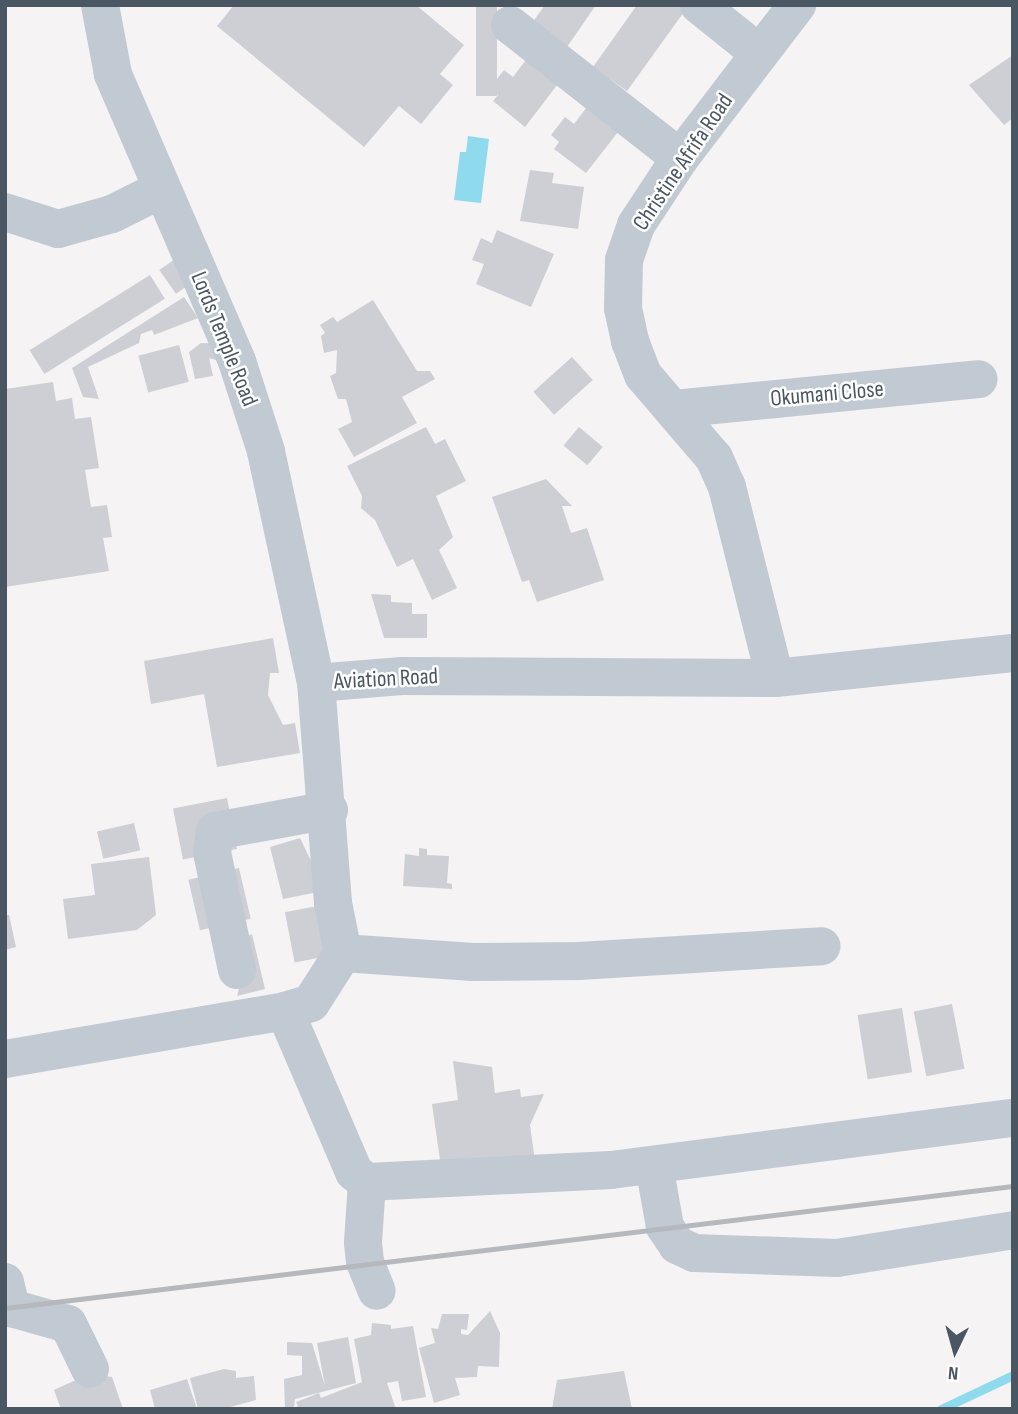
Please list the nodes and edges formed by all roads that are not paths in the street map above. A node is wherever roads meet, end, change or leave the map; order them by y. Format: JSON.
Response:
{"nodes":[{"id":1,"x":100,"y":5,"type":"edge"},
{"id":2,"x":699,"y":5,"type":"edge"},
{"id":3,"x":797,"y":5,"type":"edge"},
{"id":4,"x":510,"y":25,"type":"dead end"},
{"id":5,"x":759,"y":53,"type":"junction"},
{"id":6,"x":680,"y":158,"type":"junction"},
{"id":7,"x":162,"y":189,"type":"junction"},
{"id":8,"x":5,"y":212,"type":"edge"},
{"id":9,"x":979,"y":379,"type":"dead end"},
{"id":10,"x":674,"y":409,"type":"junction"},
{"id":11,"x":1013,"y":653,"type":"edge"},
{"id":12,"x":775,"y":678,"type":"junction"},
{"id":13,"x":316,"y":683,"type":"junction"},
{"id":14,"x":329,"y":810,"type":"junction"},
{"id":15,"x":822,"y":946,"type":"dead end"},
{"id":16,"x":343,"y":953,"type":"junction"},
{"id":17,"x":237,"y":970,"type":"dead end"},
{"id":18,"x":285,"y":1011,"type":"junction"},
{"id":19,"x":5,"y":1059,"type":"edge"},
{"id":20,"x":1012,"y":1118,"type":"edge"},
{"id":21,"x":654,"y":1165,"type":"junction"},
{"id":22,"x":367,"y":1182,"type":"junction"},
{"id":23,"x":1013,"y":1230,"type":"edge"},
{"id":24,"x":5,"y":1282,"type":"edge"},
{"id":25,"x":377,"y":1291,"type":"dead end"},
{"id":26,"x":90,"y":1369,"type":"dead end"}],
"edges":[{"from":1,"to":7,"type":"street","name":"Lords Temple Road"},
{"from":2,"to":5,"type":"street"},
{"from":3,"to":5,"type":"street","name":"Christine Afrifa Road"},
{"from":4,"to":6,"type":"street"},
{"from":5,"to":6,"type":"street","name":"Christine Afrifa Road"},
{"from":6,"to":10,"type":"street","name":"Christine Afrifa Road"},
{"from":7,"to":8,"type":"street"},
{"from":7,"to":13,"type":"street","name":"Lords Temple Road"},
{"from":9,"to":10,"type":"street","name":"Okumani Close"},
{"from":10,"to":12,"type":"street","name":"Christine Afrifa Road"},
{"from":11,"to":12,"type":"street","name":"Aviation Road"},
{"from":12,"to":13,"type":"street","name":"Aviation Road"},
{"from":13,"to":14,"type":"street","name":"Aviation Road"},
{"from":14,"to":16,"type":"street","name":"Aviation Road"},
{"from":14,"to":17,"type":"street"},
{"from":15,"to":16,"type":"street"},
{"from":16,"to":18,"type":"street"},
{"from":18,"to":19,"type":"street"},
{"from":18,"to":22,"type":"street"},
{"from":20,"to":21,"type":"street"},
{"from":21,"to":22,"type":"street"},
{"from":21,"to":23,"type":"street"},
{"from":22,"to":25,"type":"street"},
{"from":24,"to":26,"type":"street"}]}
